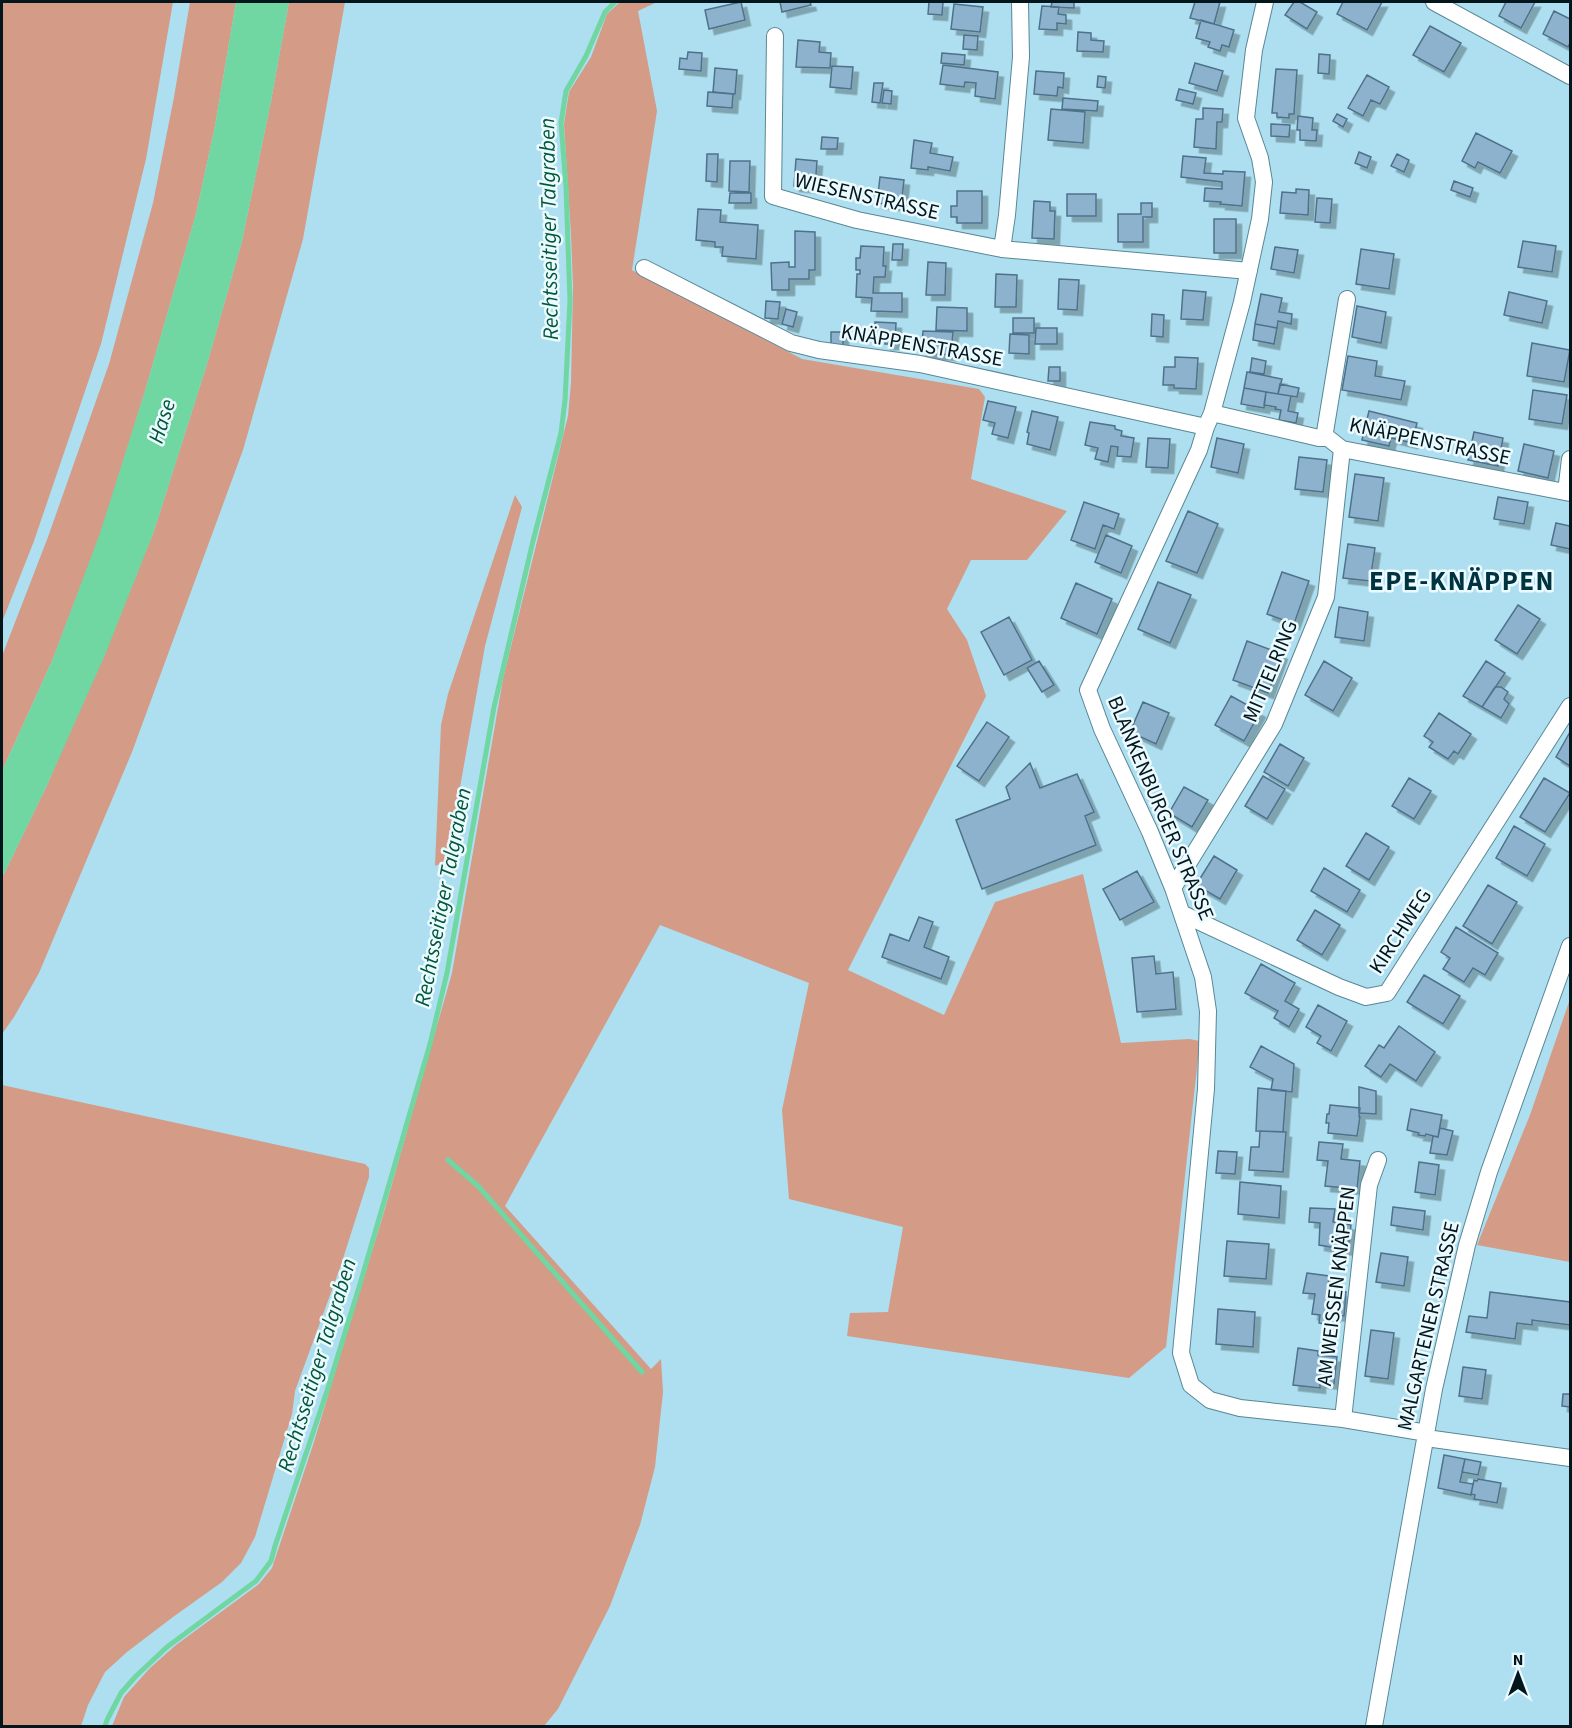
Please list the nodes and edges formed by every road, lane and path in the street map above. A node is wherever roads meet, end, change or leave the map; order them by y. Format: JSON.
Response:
{"nodes":[{"id":1,"x":1020,"y":2,"type":"edge"},
{"id":2,"x":1265,"y":2,"type":"edge"},
{"id":3,"x":1434,"y":2,"type":"edge"},
{"id":4,"x":775,"y":36,"type":"dead end"},
{"id":5,"x":1570,"y":76,"type":"edge"},
{"id":6,"x":1002,"y":249,"type":"junction"},
{"id":7,"x":644,"y":268,"type":"dead end"},
{"id":8,"x":1249,"y":271,"type":"junction"},
{"id":9,"x":1347,"y":299,"type":"dead end"},
{"id":10,"x":1209,"y":420,"type":"junction"},
{"id":11,"x":1324,"y":438,"type":"junction"},
{"id":12,"x":1342,"y":449,"type":"junction"},
{"id":13,"x":1570,"y":459,"type":"edge"},
{"id":14,"x":1568,"y":492,"type":"edge"},
{"id":15,"x":1570,"y":706,"type":"edge"},
{"id":16,"x":1173,"y":888,"type":"junction"},
{"id":17,"x":1183,"y":914,"type":"junction"},
{"id":18,"x":1570,"y":946,"type":"edge"},
{"id":19,"x":1378,"y":1160,"type":"dead end"},
{"id":20,"x":1343,"y":1419,"type":"junction"},
{"id":21,"x":1426,"y":1436,"type":"junction"},
{"id":22,"x":1570,"y":1458,"type":"edge"},
{"id":23,"x":1374,"y":1726,"type":"edge"}],
"edges":[{"from":1,"to":6,"type":"street"},
{"from":2,"to":8,"type":"street","name":"BLANKENBURGER STRASSE"},
{"from":3,"to":5,"type":"street"},
{"from":4,"to":6,"type":"street","name":"WIESENSTRASSE"},
{"from":6,"to":8,"type":"street","name":"WIESENSTRASSE"},
{"from":7,"to":10,"type":"street","name":"KNÄPPENSTRASSE"},
{"from":8,"to":10,"type":"street","name":"BLANKENBURGER STRASSE"},
{"from":9,"to":11,"type":"street"},
{"from":10,"to":11,"type":"street","name":"KNÄPPENSTRASSE"},
{"from":10,"to":16,"type":"street","name":"BLANKENBURGER STRASSE"},
{"from":11,"to":12,"type":"street","name":"KNÄPPENSTRASSE"},
{"from":12,"to":14,"type":"street","name":"KNÄPPENSTRASSE"},
{"from":12,"to":16,"type":"street","name":"MITTELRING"},
{"from":13,"to":14,"type":"street"},
{"from":15,"to":17,"type":"street","name":"KIRCHWEG"},
{"from":16,"to":17,"type":"street","name":"BLANKENBURGER STRASSE"},
{"from":17,"to":20,"type":"street","name":"BLANKENBURGER STRASSE"},
{"from":18,"to":21,"type":"street","name":"MALGARTENER STRASSE"},
{"from":19,"to":20,"type":"street","name":"AM WEISSEN KNÄPPEN"},
{"from":20,"to":21,"type":"street","name":"BLANKENBURGER STRASSE"},
{"from":21,"to":22,"type":"street","name":"BLANKENBURGER STRASSE"},
{"from":21,"to":23,"type":"street","name":"MALGARTENER STRASSE"}]}
